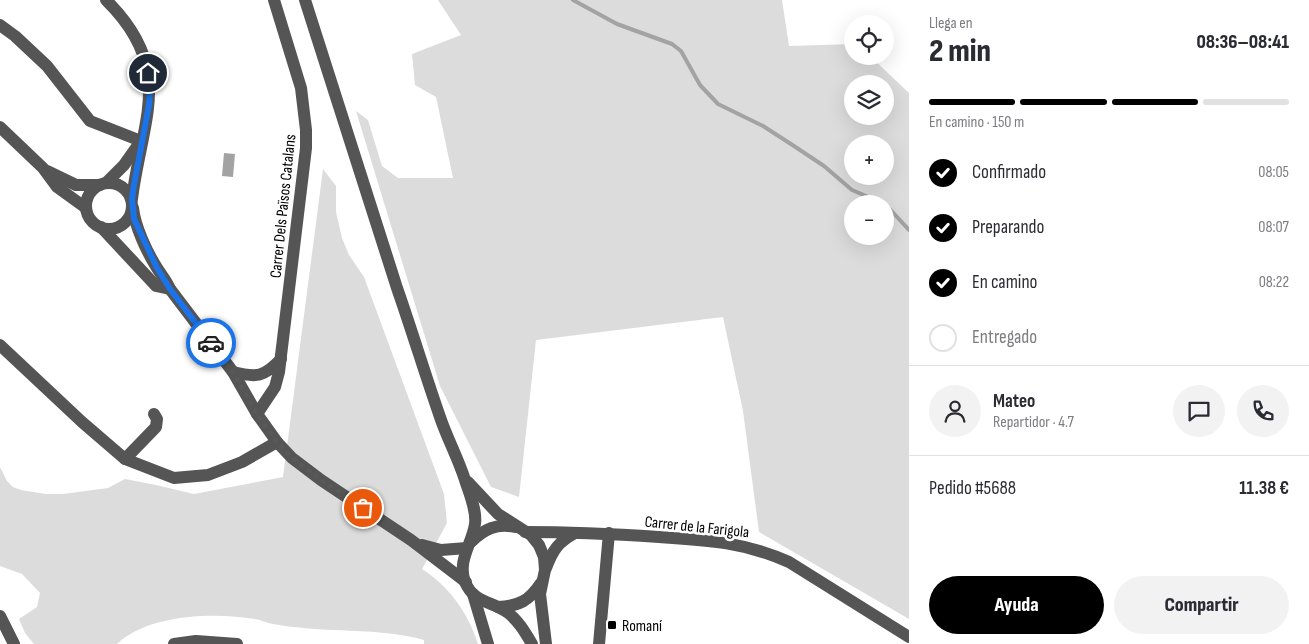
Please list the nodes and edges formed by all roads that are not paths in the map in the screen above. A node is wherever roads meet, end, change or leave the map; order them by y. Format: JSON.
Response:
{"nodes":[{"id":1,"x":106,"y":0,"type":"edge"},
{"id":2,"x":274,"y":0,"type":"edge"},
{"id":3,"x":305,"y":0,"type":"edge"},
{"id":4,"x":0,"y":25,"type":"edge"},
{"id":5,"x":0,"y":127,"type":"edge"},
{"id":6,"x":141,"y":141,"type":"junction"},
{"id":7,"x":43,"y":168,"type":"junction"},
{"id":8,"x":102,"y":184,"type":"junction"},
{"id":9,"x":132,"y":204,"type":"junction"},
{"id":10,"x":86,"y":208,"type":"junction"},
{"id":11,"x":101,"y":227,"type":"junction"},
{"id":12,"x":170,"y":289,"type":"junction"},
{"id":13,"x":0,"y":345,"type":"edge"},
{"id":14,"x":281,"y":359,"type":"junction"},
{"id":15,"x":233,"y":372,"type":"junction"},
{"id":16,"x":154,"y":414,"type":"dead end"},
{"id":17,"x":257,"y":414,"type":"junction"},
{"id":18,"x":277,"y":442,"type":"junction"},
{"id":19,"x":125,"y":459,"type":"junction"},
{"id":20,"x":465,"y":478,"type":"junction"},
{"id":21,"x":522,"y":530,"type":"junction"},
{"id":22,"x":578,"y":532,"type":"junction"},
{"id":23,"x":609,"y":533,"type":"junction"},
{"id":24,"x":417,"y":544,"type":"junction"},
{"id":25,"x":469,"y":545,"type":"junction"},
{"id":26,"x":543,"y":576,"type":"junction"},
{"id":27,"x":466,"y":582,"type":"junction"},
{"id":28,"x":473,"y":594,"type":"junction"},
{"id":29,"x":498,"y":607,"type":"junction"},
{"id":30,"x":0,"y":616,"type":"edge"},
{"id":31,"x":909,"y":637,"type":"edge"},
{"id":32,"x":14,"y":644,"type":"edge"},
{"id":33,"x":174,"y":644,"type":"edge"},
{"id":34,"x":236,"y":644,"type":"edge"},
{"id":35,"x":488,"y":644,"type":"edge"},
{"id":36,"x":532,"y":644,"type":"edge"},
{"id":37,"x":546,"y":644,"type":"edge"},
{"id":38,"x":598,"y":644,"type":"edge"}],
"edges":[{"from":1,"to":6,"type":"street"},
{"from":2,"to":14,"type":"street","name":"Carrer Dels Països Catalans"},
{"from":3,"to":20,"type":"street"},
{"from":4,"to":6,"type":"street"},
{"from":5,"to":7,"type":"street"},
{"from":6,"to":8,"type":"street"},
{"from":6,"to":9,"type":"street"},
{"from":7,"to":8,"type":"street"},
{"from":7,"to":10,"type":"street"},
{"from":8,"to":9,"type":"street"},
{"from":8,"to":10,"type":"street"},
{"from":9,"to":11,"type":"street"},
{"from":9,"to":12,"type":"street"},
{"from":10,"to":11,"type":"street"},
{"from":11,"to":12,"type":"street"},
{"from":12,"to":15,"type":"street"},
{"from":13,"to":19,"type":"street"},
{"from":14,"to":15,"type":"street"},
{"from":14,"to":17,"type":"street","name":"Carrer Dels Països Catalans"},
{"from":15,"to":17,"type":"street"},
{"from":16,"to":19,"type":"street"},
{"from":17,"to":18,"type":"street"},
{"from":18,"to":19,"type":"street"},
{"from":18,"to":24,"type":"street"},
{"from":20,"to":21,"type":"street"},
{"from":20,"to":25,"type":"street"},
{"from":21,"to":22,"type":"street","name":"Carrer de la Farigola"},
{"from":21,"to":25,"type":"street"},
{"from":21,"to":26,"type":"street"},
{"from":22,"to":23,"type":"street","name":"Carrer de la Farigola"},
{"from":22,"to":26,"type":"street"},
{"from":23,"to":31,"type":"street","name":"Carrer de la Farigola"},
{"from":23,"to":38,"type":"street"},
{"from":24,"to":25,"type":"street"},
{"from":24,"to":27,"type":"street"},
{"from":25,"to":27,"type":"street"},
{"from":26,"to":29,"type":"street"},
{"from":26,"to":37,"type":"street"},
{"from":27,"to":28,"type":"street"},
{"from":28,"to":29,"type":"street"},
{"from":28,"to":35,"type":"street"},
{"from":29,"to":36,"type":"street"},
{"from":30,"to":32,"type":"street"},
{"from":33,"to":34,"type":"street"}]}
